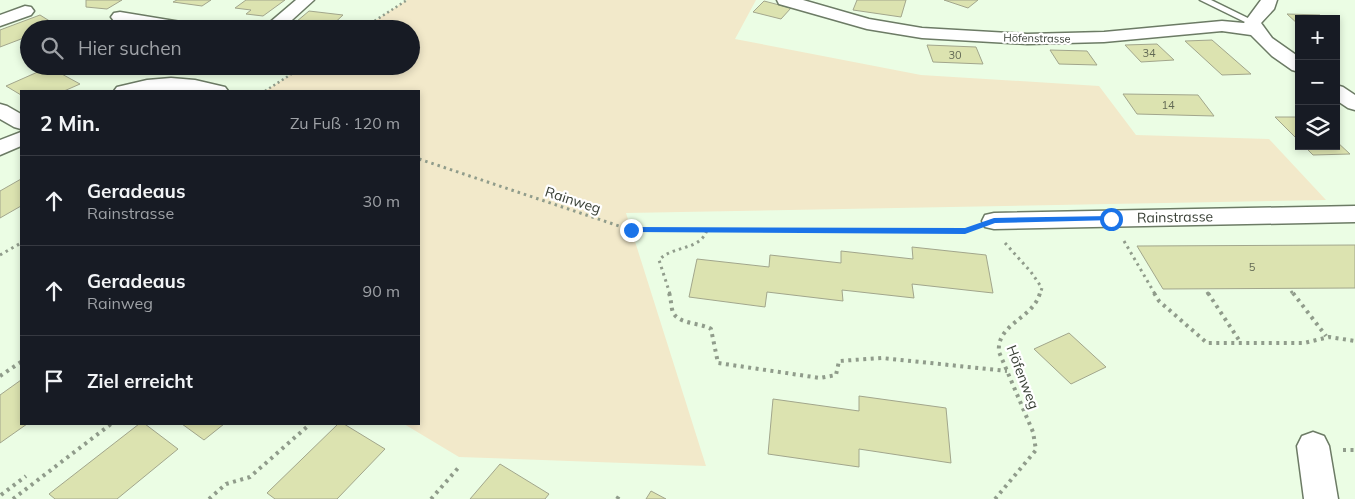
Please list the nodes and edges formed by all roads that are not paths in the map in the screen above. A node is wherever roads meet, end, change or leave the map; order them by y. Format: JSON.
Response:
{"nodes":[{"id":1,"x":306,"y":0,"type":"edge"},
{"id":2,"x":785,"y":0,"type":"edge"},
{"id":3,"x":1204,"y":0,"type":"edge"},
{"id":4,"x":1269,"y":0,"type":"edge"},
{"id":5,"x":25,"y":11,"type":"dead end"},
{"id":6,"x":120,"y":17,"type":"dead end"},
{"id":7,"x":138,"y":20,"type":"edge"},
{"id":8,"x":281,"y":20,"type":"edge"},
{"id":9,"x":0,"y":21,"type":"edge"},
{"id":10,"x":1253,"y":26,"type":"junction"},
{"id":11,"x":1295,"y":63,"type":"edge"},
{"id":12,"x":182,"y":75,"type":"edge"},
{"id":13,"x":170,"y":84,"type":"junction"},
{"id":14,"x":127,"y":90,"type":"edge"},
{"id":15,"x":214,"y":90,"type":"edge"},
{"id":16,"x":1340,"y":94,"type":"edge"},
{"id":17,"x":1355,"y":104,"type":"edge"},
{"id":18,"x":0,"y":110,"type":"edge"},
{"id":19,"x":20,"y":122,"type":"edge"},
{"id":20,"x":20,"y":138,"type":"edge"},
{"id":21,"x":0,"y":148,"type":"edge"},
{"id":22,"x":1355,"y":214,"type":"edge"},
{"id":23,"x":994,"y":221,"type":"road end"},
{"id":24,"x":1313,"y":446,"type":"dead end"},
{"id":25,"x":1322,"y":499,"type":"edge"}],
"edges":[{"from":1,"to":8,"type":"street"},
{"from":2,"to":10,"type":"street","name":"Höfenstrasse"},
{"from":3,"to":10,"type":"lane"},
{"from":4,"to":10,"type":"street"},
{"from":5,"to":9,"type":"street"},
{"from":6,"to":7,"type":"street"},
{"from":10,"to":11,"type":"street"},
{"from":12,"to":13,"type":"street"},
{"from":13,"to":14,"type":"street"},
{"from":13,"to":15,"type":"street"},
{"from":16,"to":17,"type":"street"},
{"from":18,"to":19,"type":"street"},
{"from":20,"to":21,"type":"street"},
{"from":22,"to":23,"type":"street","name":"Rainstrasse"},
{"from":24,"to":25,"type":"street"}]}
